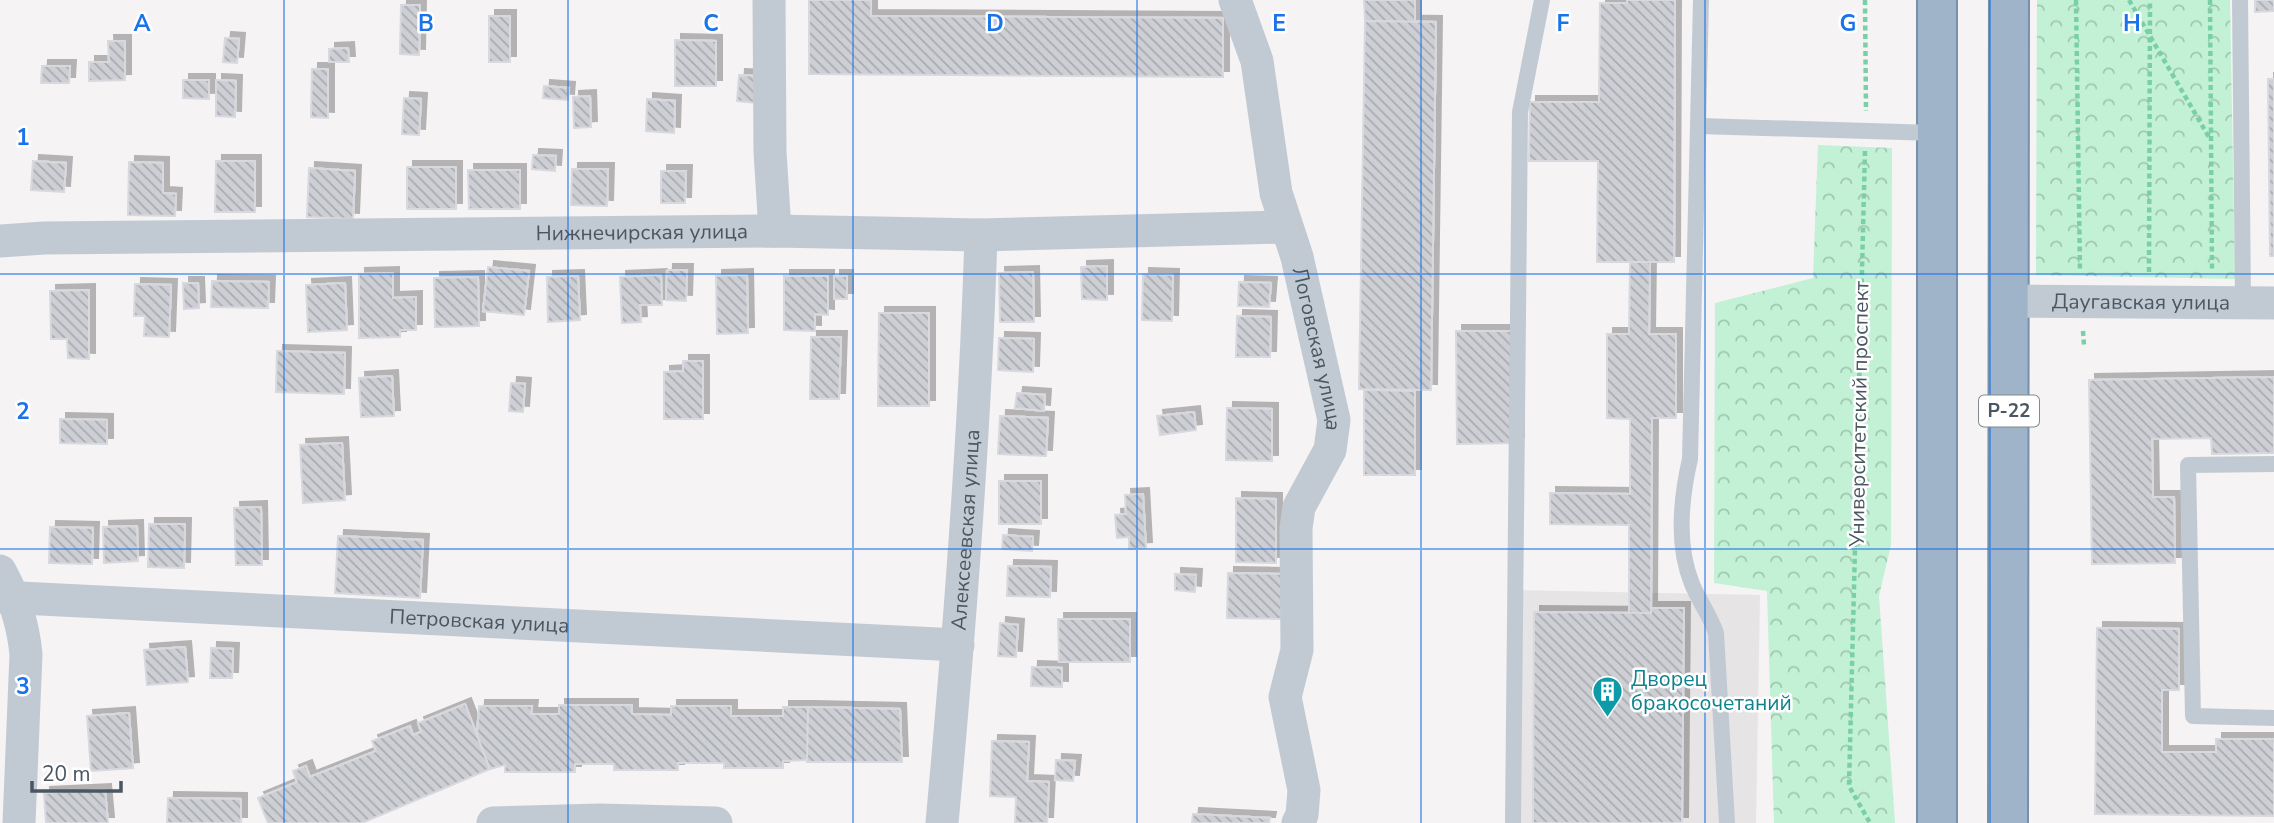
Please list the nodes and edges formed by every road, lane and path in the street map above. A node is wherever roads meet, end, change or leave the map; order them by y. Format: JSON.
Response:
{"nodes":[{"id":1,"x":769,"y":0,"type":"edge"},
{"id":2,"x":1542,"y":0,"type":"edge"},
{"id":3,"x":1701,"y":0,"type":"edge"},
{"id":4,"x":1865,"y":0,"type":"edge"},
{"id":5,"x":1937,"y":0,"type":"edge"},
{"id":6,"x":2009,"y":0,"type":"edge"},
{"id":7,"x":2076,"y":0,"type":"edge"},
{"id":8,"x":2129,"y":0,"type":"edge"},
{"id":9,"x":2150,"y":0,"type":"edge"},
{"id":10,"x":2210,"y":0,"type":"edge"},
{"id":11,"x":2240,"y":0,"type":"edge"},
{"id":12,"x":1230,"y":2,"type":"edge"},
{"id":13,"x":2150,"y":38,"type":"junction"},
{"id":14,"x":1699,"y":126,"type":"junction"},
{"id":15,"x":1866,"y":131,"type":"junction"},
{"id":16,"x":1935,"y":133,"type":"junction"},
{"id":17,"x":2211,"y":140,"type":"junction"},
{"id":18,"x":1284,"y":228,"type":"junction"},
{"id":19,"x":775,"y":231,"type":"junction"},
{"id":20,"x":981,"y":235,"type":"junction"},
{"id":21,"x":0,"y":241,"type":"edge"},
{"id":22,"x":2135,"y":272,"type":"dead end"},
{"id":23,"x":2149,"y":272,"type":"junction"},
{"id":24,"x":2162,"y":272,"type":"dead end"},
{"id":25,"x":2199,"y":274,"type":"dead end"},
{"id":26,"x":2085,"y":282,"type":"junction"},
{"id":27,"x":2010,"y":301,"type":"junction"},
{"id":28,"x":2259,"y":303,"type":"edge"},
{"id":29,"x":2084,"y":345,"type":"dead end"},
{"id":30,"x":2274,"y":464,"type":"edge"},
{"id":31,"x":5,"y":588,"type":"edge"},
{"id":32,"x":958,"y":645,"type":"junction"},
{"id":33,"x":2274,"y":718,"type":"edge"},
{"id":34,"x":19,"y":823,"type":"edge"},
{"id":35,"x":493,"y":823,"type":"edge"},
{"id":36,"x":716,"y":823,"type":"edge"},
{"id":37,"x":942,"y":823,"type":"edge"},
{"id":38,"x":1298,"y":823,"type":"edge"},
{"id":39,"x":1513,"y":823,"type":"edge"},
{"id":40,"x":1727,"y":823,"type":"edge"},
{"id":41,"x":1870,"y":823,"type":"edge"},
{"id":42,"x":1937,"y":823,"type":"edge"},
{"id":43,"x":2008,"y":823,"type":"edge"}],
"edges":[{"from":1,"to":19,"type":"street"},
{"from":2,"to":39,"type":"lane"},
{"from":3,"to":14,"type":"lane"},
{"from":4,"to":15,"type":"path","name":"Университетский проспект"},
{"from":5,"to":16,"type":"highway"},
{"from":6,"to":27,"type":"highway","number":"Р-22"},
{"from":7,"to":26,"type":"path"},
{"from":8,"to":13,"type":"path"},
{"from":9,"to":13,"type":"path"},
{"from":10,"to":17,"type":"path"},
{"from":11,"to":28,"type":"lane"},
{"from":12,"to":18,"type":"street","name":"Логовская улица"},
{"from":13,"to":17,"type":"path"},
{"from":13,"to":23,"type":"path"},
{"from":14,"to":15,"type":"lane"},
{"from":14,"to":40,"type":"lane"},
{"from":15,"to":16,"type":"lane"},
{"from":15,"to":41,"type":"path","name":"Университетский проспект"},
{"from":16,"to":42,"type":"highway"},
{"from":17,"to":25,"type":"path"},
{"from":18,"to":20,"type":"street","name":"Нижнечирская улица"},
{"from":18,"to":38,"type":"street","name":"Логовская улица"},
{"from":19,"to":20,"type":"street","name":"Нижнечирская улица"},
{"from":19,"to":21,"type":"street","name":"Нижнечирская улица"},
{"from":20,"to":32,"type":"street","name":"Алексеевская улица"},
{"from":22,"to":23,"type":"path"},
{"from":23,"to":24,"type":"path"},
{"from":26,"to":27,"type":"street","name":"Даугавская улица"},
{"from":26,"to":28,"type":"street","name":"Даугавская улица"},
{"from":26,"to":29,"type":"path"},
{"from":27,"to":43,"type":"highway","number":"Р-22"},
{"from":30,"to":33,"type":"lane"},
{"from":31,"to":32,"type":"street","name":"Петровская улица"},
{"from":31,"to":34,"type":"street"},
{"from":32,"to":37,"type":"street","name":"Алексеевская улица"},
{"from":35,"to":36,"type":"street"}]}
